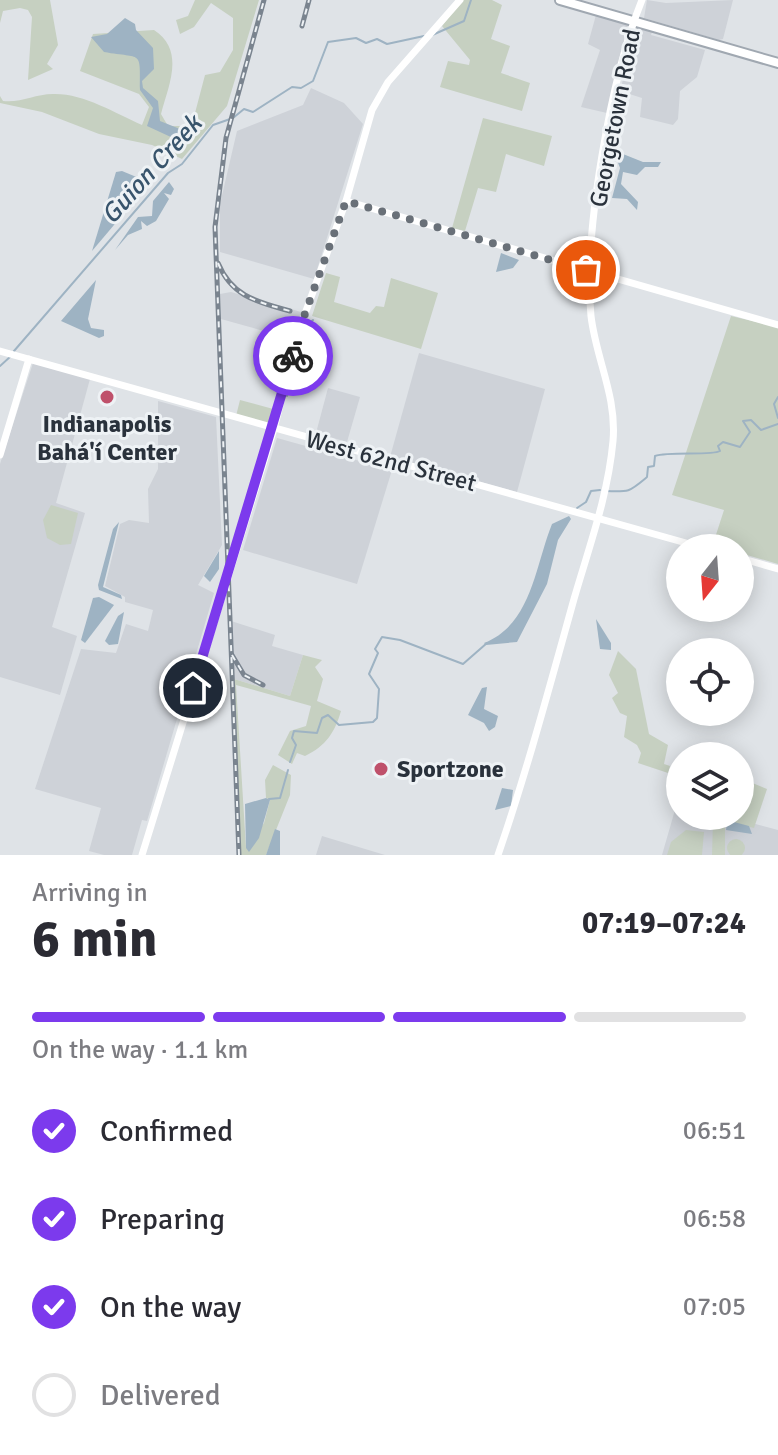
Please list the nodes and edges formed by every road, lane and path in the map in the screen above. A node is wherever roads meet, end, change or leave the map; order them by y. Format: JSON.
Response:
{"nodes":[{"id":1,"x":460,"y":0,"type":"edge"},
{"id":2,"x":560,"y":0,"type":"edge"},
{"id":3,"x":640,"y":0,"type":"edge"},
{"id":4,"x":632,"y":21,"type":"junction"},
{"id":5,"x":778,"y":63,"type":"edge"},
{"id":6,"x":346,"y":201,"type":"junction"},
{"id":7,"x":589,"y":271,"type":"junction"},
{"id":8,"x":778,"y":325,"type":"edge"},
{"id":9,"x":3,"y":352,"type":"edge"},
{"id":10,"x":29,"y":359,"type":"junction"},
{"id":11,"x":274,"y":429,"type":"junction"},
{"id":12,"x":0,"y":455,"type":"edge"},
{"id":13,"x":597,"y":518,"type":"junction"},
{"id":14,"x":666,"y":537,"type":"edge"},
{"id":15,"x":754,"y":562,"type":"edge"},
{"id":16,"x":778,"y":569,"type":"edge"},
{"id":17,"x":142,"y":855,"type":"edge"},
{"id":18,"x":498,"y":855,"type":"edge"}],
"edges":[{"from":1,"to":6,"type":"street"},
{"from":2,"to":4,"type":"main road"},
{"from":3,"to":4,"type":"street","name":"Georgetown Road"},
{"from":4,"to":5,"type":"main road"},
{"from":4,"to":7,"type":"street","name":"Georgetown Road"},
{"from":6,"to":7,"type":"street"},
{"from":6,"to":11,"type":"street"},
{"from":7,"to":8,"type":"street"},
{"from":7,"to":13,"type":"street","name":"Georgetown Road"},
{"from":9,"to":10,"type":"street","name":"West 62nd Street"},
{"from":10,"to":11,"type":"street","name":"West 62nd Street"},
{"from":10,"to":12,"type":"street"},
{"from":11,"to":13,"type":"street","name":"West 62nd Street"},
{"from":11,"to":17,"type":"street"},
{"from":13,"to":14,"type":"street","name":"West 62nd Street"},
{"from":13,"to":18,"type":"street","name":"Georgetown Road"},
{"from":15,"to":16,"type":"street"}]}
